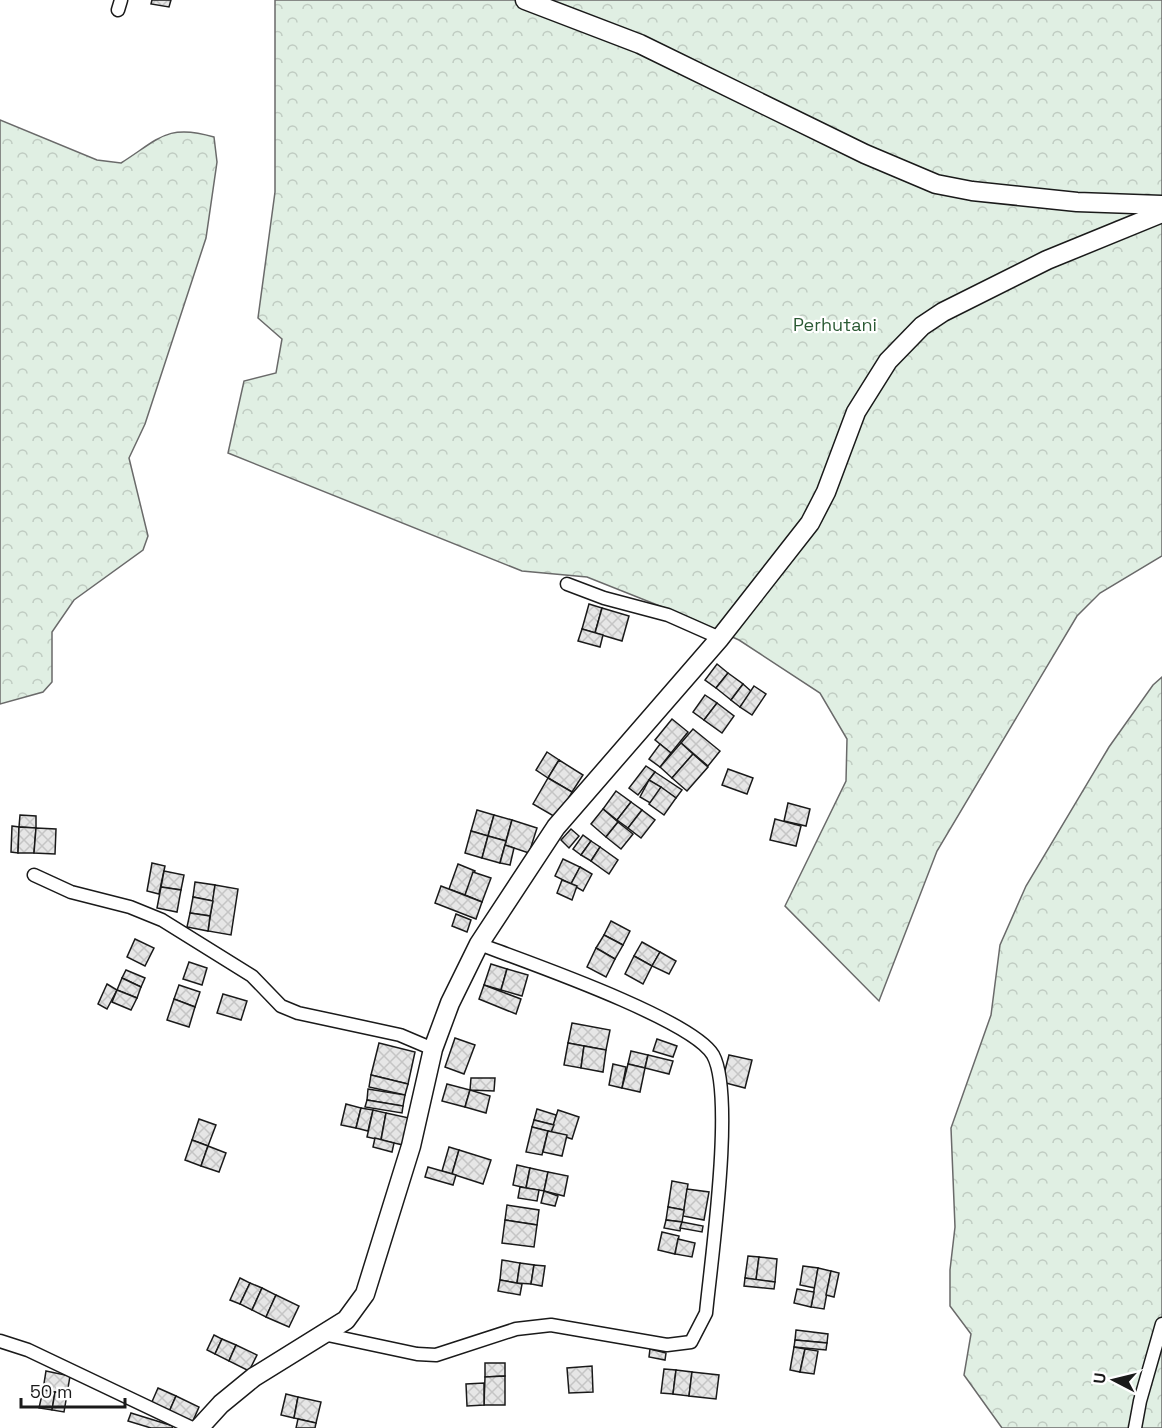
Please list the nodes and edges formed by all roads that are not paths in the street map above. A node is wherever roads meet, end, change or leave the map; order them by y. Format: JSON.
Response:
{"nodes":[{"id":1,"x":525,"y":0,"type":"edge"},
{"id":2,"x":1162,"y":205,"type":"edge"},
{"id":3,"x":1162,"y":213,"type":"edge"},
{"id":4,"x":567,"y":584,"type":"dead end"},
{"id":5,"x":720,"y":638,"type":"junction"},
{"id":6,"x":34,"y":875,"type":"dead end"},
{"id":7,"x":479,"y":944,"type":"junction"},
{"id":8,"x":432,"y":1049,"type":"junction"},
{"id":9,"x":1162,"y":1324,"type":"edge"},
{"id":10,"x":323,"y":1334,"type":"junction"},
{"id":11,"x":0,"y":1341,"type":"edge"},
{"id":12,"x":192,"y":1428,"type":"edge"},
{"id":13,"x":199,"y":1428,"type":"edge"},
{"id":14,"x":1135,"y":1428,"type":"edge"}],
"edges":[{"from":1,"to":2,"type":"street"},
{"from":3,"to":5,"type":"street"},
{"from":4,"to":5,"type":"street"},
{"from":5,"to":7,"type":"street"},
{"from":6,"to":8,"type":"street"},
{"from":7,"to":8,"type":"street"},
{"from":7,"to":10,"type":"street"},
{"from":8,"to":10,"type":"street"},
{"from":9,"to":14,"type":"street"},
{"from":10,"to":13,"type":"street"},
{"from":11,"to":12,"type":"street"}]}
